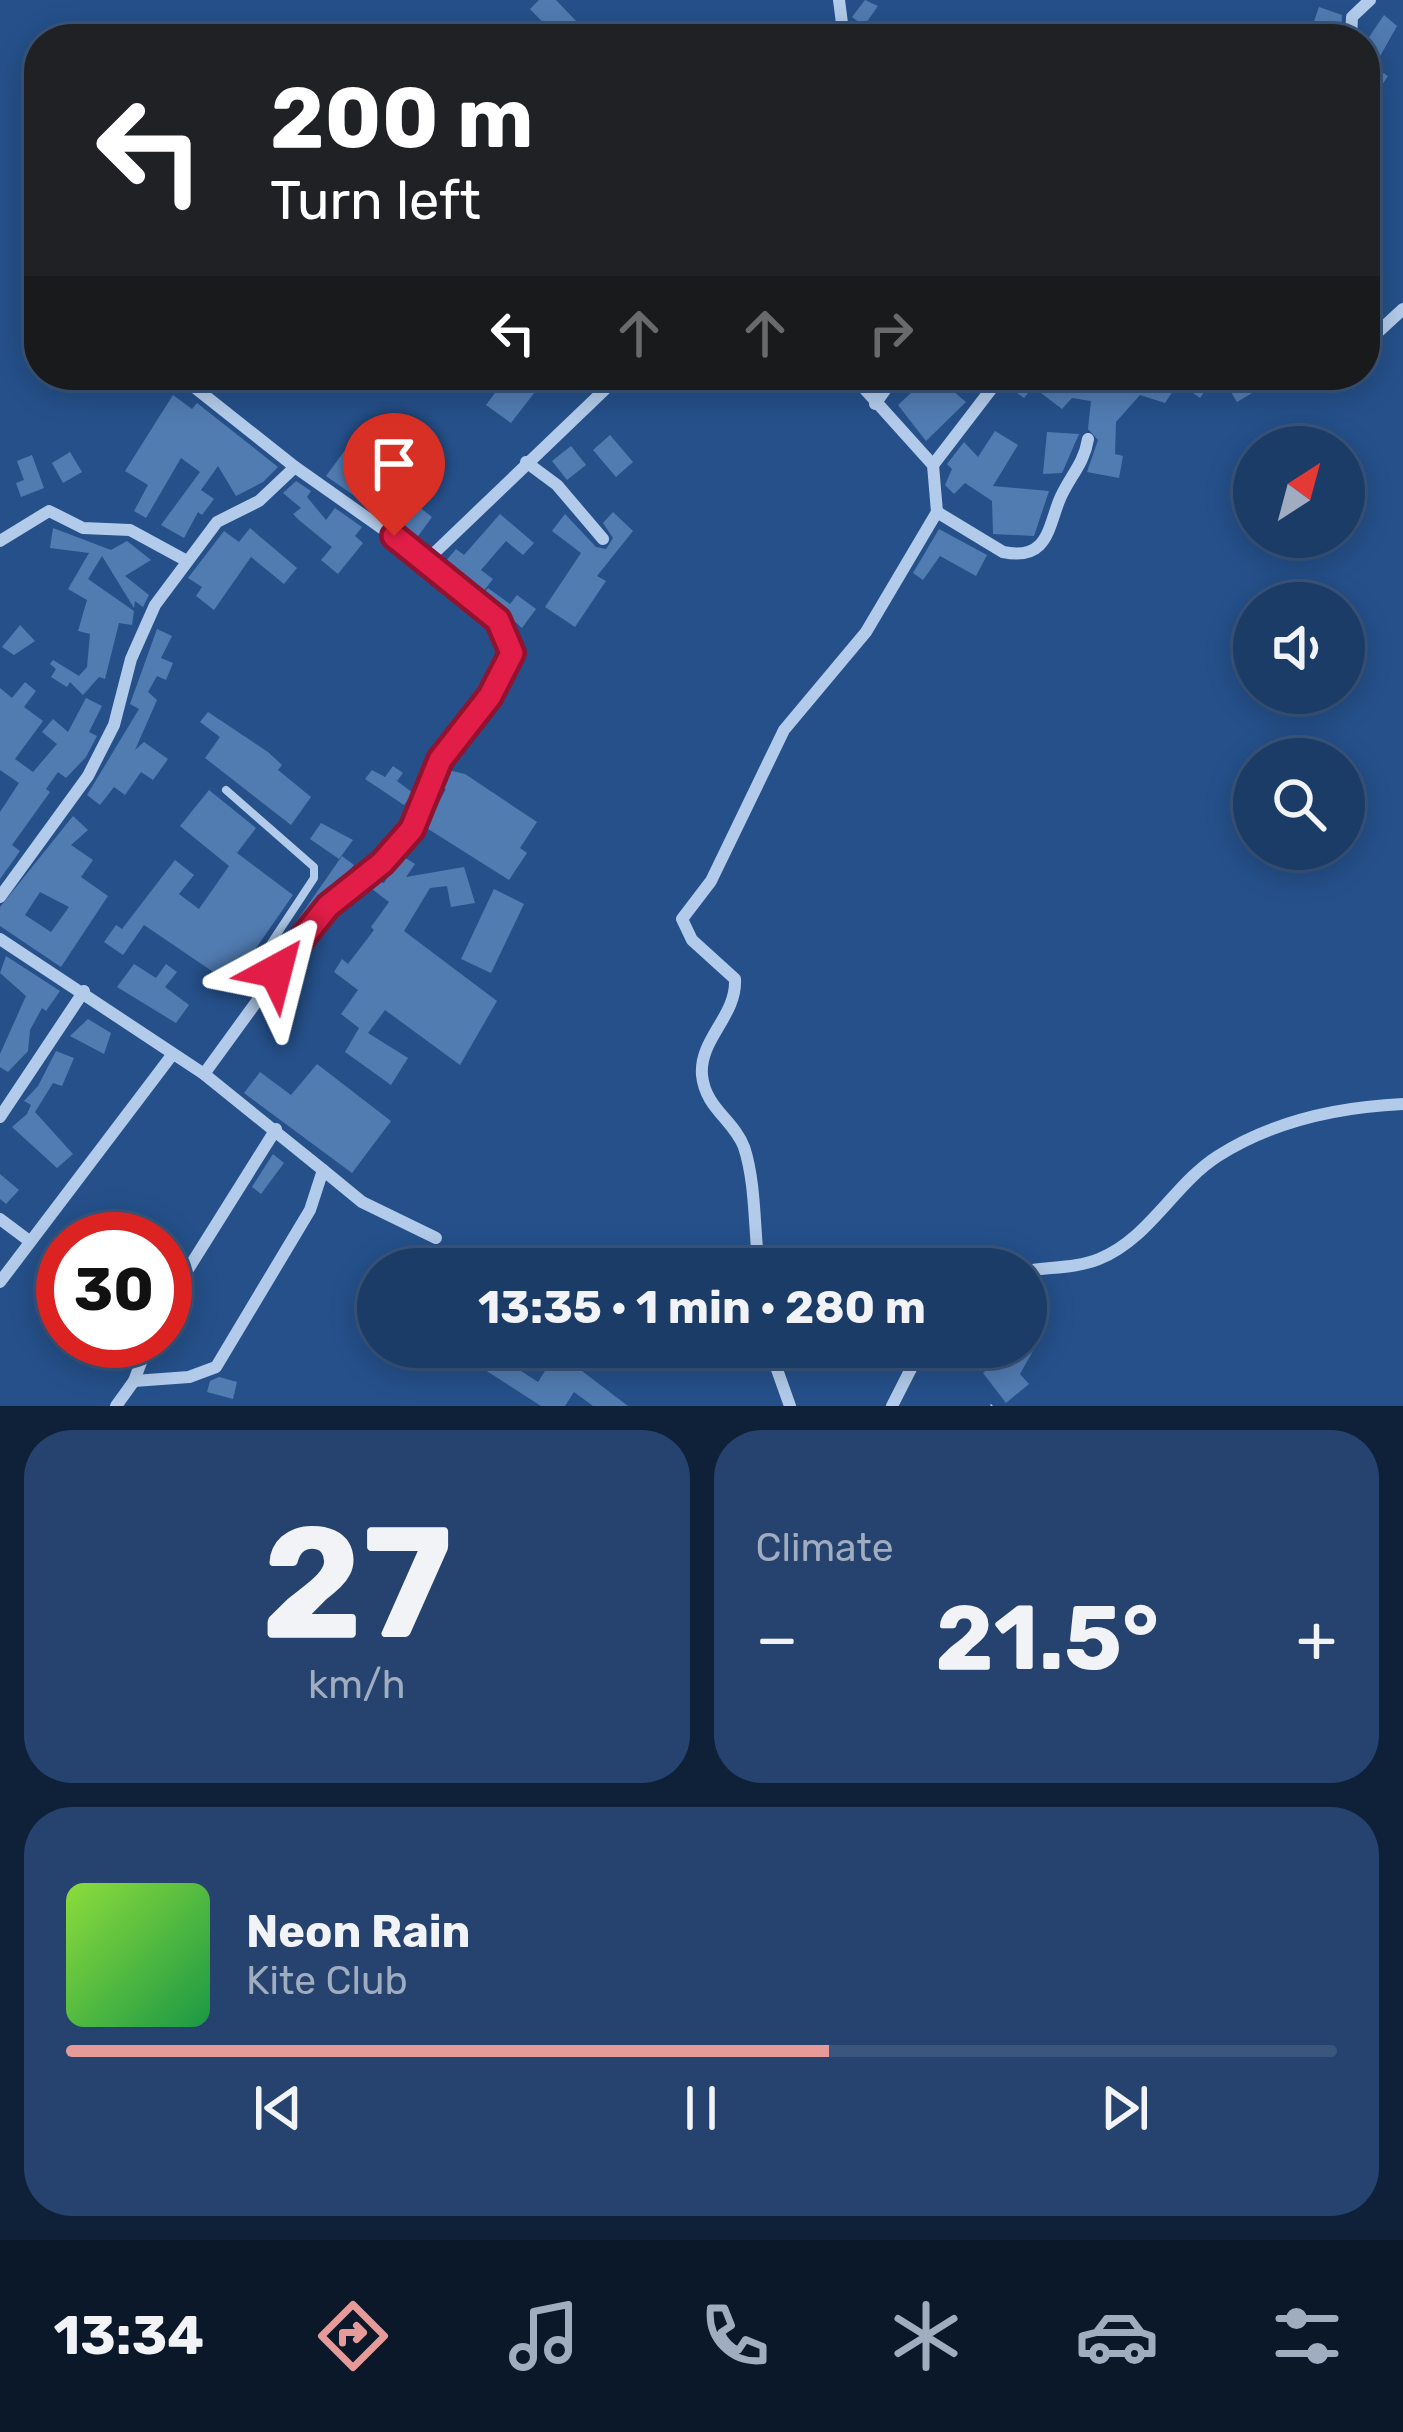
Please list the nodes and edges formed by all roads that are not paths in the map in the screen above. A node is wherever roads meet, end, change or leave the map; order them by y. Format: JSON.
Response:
{"nodes":[{"id":1,"x":1370,"y":0,"type":"edge"},
{"id":2,"x":1352,"y":24,"type":"edge"},
{"id":3,"x":1403,"y":309,"type":"edge"},
{"id":4,"x":1380,"y":330,"type":"edge"},
{"id":5,"x":198,"y":390,"type":"edge"},
{"id":6,"x":604,"y":390,"type":"edge"},
{"id":7,"x":864,"y":390,"type":"edge"},
{"id":8,"x":885,"y":390,"type":"edge"},
{"id":9,"x":991,"y":390,"type":"edge"},
{"id":10,"x":875,"y":404,"type":"junction"},
{"id":11,"x":1088,"y":439,"type":"dead end"},
{"id":12,"x":526,"y":462,"type":"junction"},
{"id":13,"x":933,"y":465,"type":"junction"},
{"id":14,"x":295,"y":467,"type":"junction"},
{"id":15,"x":937,"y":512,"type":"junction"},
{"id":16,"x":602,"y":539,"type":"dead end"},
{"id":17,"x":0,"y":541,"type":"edge"},
{"id":18,"x":427,"y":560,"type":"junction"},
{"id":19,"x":187,"y":562,"type":"junction"},
{"id":20,"x":226,"y":790,"type":"dead end"},
{"id":21,"x":0,"y":896,"type":"edge"},
{"id":22,"x":0,"y":939,"type":"edge"},
{"id":23,"x":84,"y":991,"type":"junction"},
{"id":24,"x":260,"y":992,"type":"junction"},
{"id":25,"x":172,"y":1054,"type":"junction"},
{"id":26,"x":203,"y":1074,"type":"junction"},
{"id":27,"x":1403,"y":1104,"type":"edge"},
{"id":28,"x":0,"y":1117,"type":"edge"},
{"id":29,"x":276,"y":1129,"type":"junction"},
{"id":30,"x":323,"y":1170,"type":"junction"},
{"id":31,"x":0,"y":1219,"type":"edge"},
{"id":32,"x":436,"y":1238,"type":"dead end"},
{"id":33,"x":28,"y":1240,"type":"junction"},
{"id":34,"x":757,"y":1248,"type":"edge"},
{"id":35,"x":192,"y":1263,"type":"edge"},
{"id":36,"x":1047,"y":1268,"type":"edge"},
{"id":37,"x":0,"y":1282,"type":"edge"},
{"id":38,"x":139,"y":1368,"type":"edge"},
{"id":39,"x":776,"y":1368,"type":"edge"},
{"id":40,"x":911,"y":1368,"type":"edge"},
{"id":41,"x":134,"y":1381,"type":"junction"},
{"id":42,"x":116,"y":1406,"type":"edge"},
{"id":43,"x":790,"y":1406,"type":"edge"},
{"id":44,"x":892,"y":1406,"type":"edge"}],
"edges":[{"from":1,"to":2,"type":"street"},
{"from":3,"to":4,"type":"street"},
{"from":5,"to":14,"type":"street"},
{"from":6,"to":12,"type":"street"},
{"from":7,"to":10,"type":"street"},
{"from":8,"to":10,"type":"street"},
{"from":9,"to":13,"type":"street"},
{"from":10,"to":13,"type":"street"},
{"from":11,"to":15,"type":"street"},
{"from":12,"to":16,"type":"street"},
{"from":12,"to":18,"type":"street"},
{"from":13,"to":15,"type":"street"},
{"from":14,"to":18,"type":"street"},
{"from":14,"to":19,"type":"street"},
{"from":15,"to":34,"type":"street"},
{"from":17,"to":19,"type":"street"},
{"from":18,"to":24,"type":"street"},
{"from":19,"to":21,"type":"street"},
{"from":20,"to":24,"type":"lane"},
{"from":22,"to":23,"type":"street"},
{"from":23,"to":25,"type":"street"},
{"from":23,"to":28,"type":"street"},
{"from":24,"to":26,"type":"street"},
{"from":25,"to":26,"type":"street"},
{"from":25,"to":33,"type":"street"},
{"from":26,"to":29,"type":"street"},
{"from":27,"to":36,"type":"street"},
{"from":29,"to":30,"type":"street"},
{"from":29,"to":35,"type":"street"},
{"from":30,"to":32,"type":"street"},
{"from":30,"to":41,"type":"street"},
{"from":31,"to":33,"type":"street"},
{"from":33,"to":37,"type":"street"},
{"from":38,"to":41,"type":"street"},
{"from":39,"to":43,"type":"street"},
{"from":40,"to":44,"type":"street"},
{"from":41,"to":42,"type":"street"}]}
